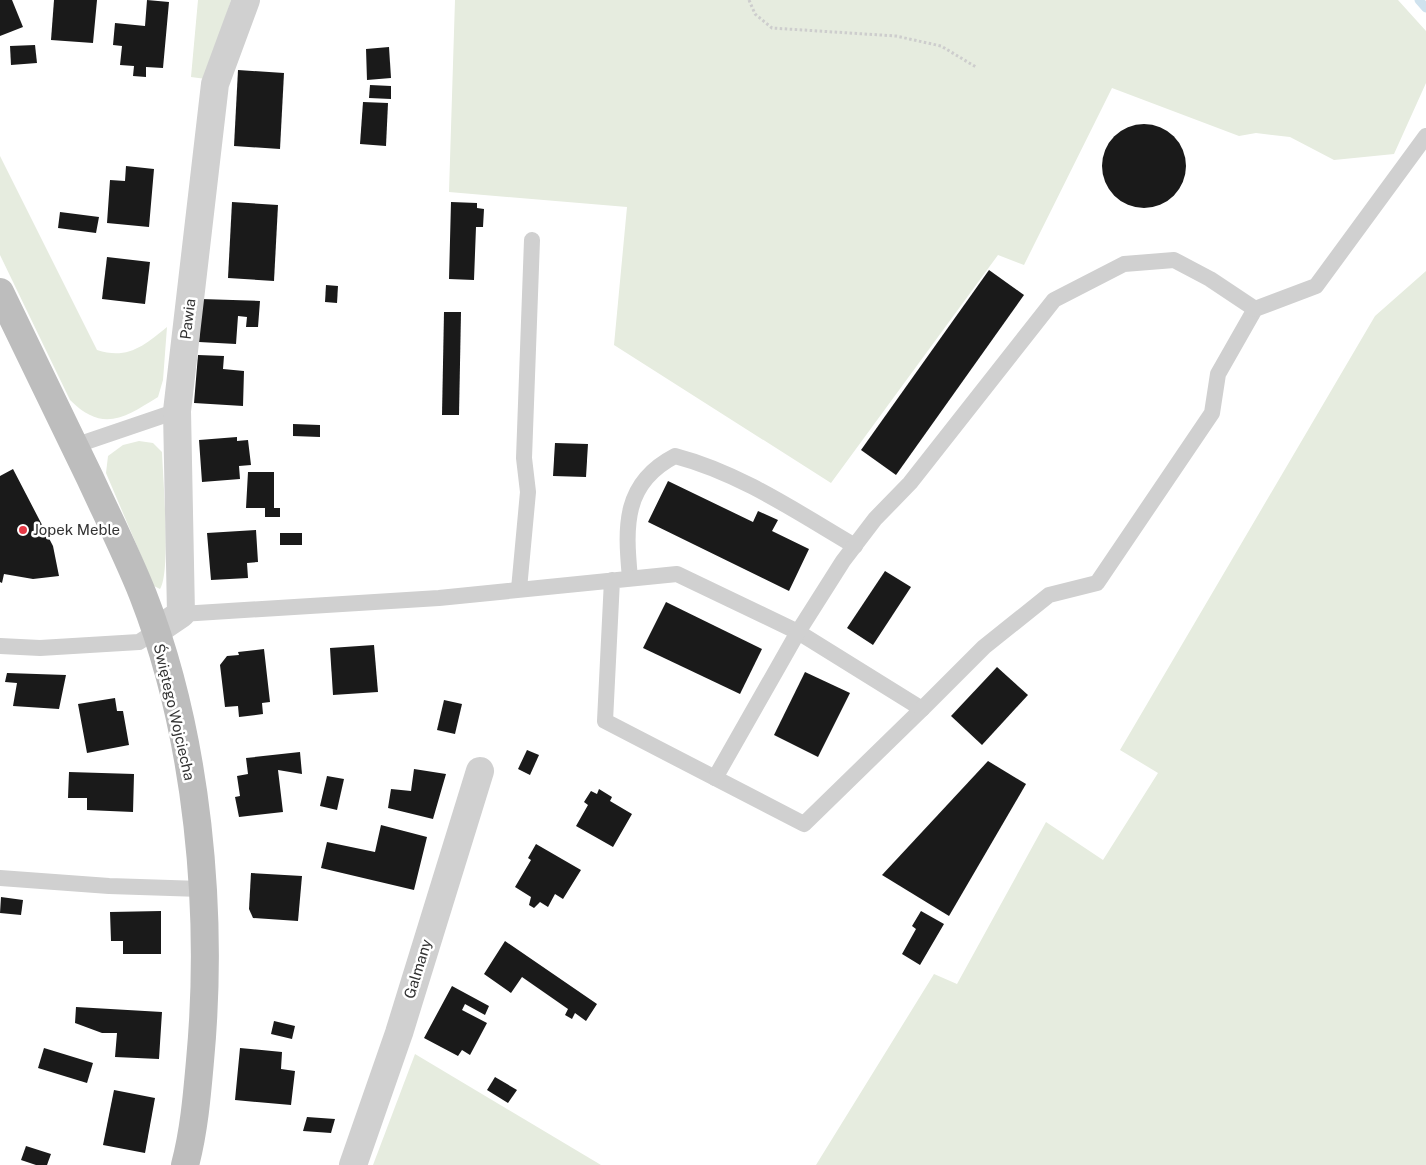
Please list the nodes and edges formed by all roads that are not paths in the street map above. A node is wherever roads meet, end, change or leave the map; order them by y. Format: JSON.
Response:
{"nodes":[{"id":1,"x":246,"y":0,"type":"edge"},
{"id":2,"x":1426,"y":136,"type":"edge"},
{"id":3,"x":532,"y":240,"type":"dead end"},
{"id":4,"x":0,"y":292,"type":"edge"},
{"id":5,"x":1255,"y":309,"type":"junction"},
{"id":6,"x":177,"y":411,"type":"junction"},
{"id":7,"x":74,"y":446,"type":"junction"},
{"id":8,"x":854,"y":546,"type":"junction"},
{"id":9,"x":630,"y":578,"type":"junction"},
{"id":10,"x":612,"y":580,"type":"junction"},
{"id":11,"x":519,"y":588,"type":"junction"},
{"id":12,"x":182,"y":614,"type":"junction"},
{"id":13,"x":156,"y":631,"type":"junction"},
{"id":14,"x":798,"y":632,"type":"junction"},
{"id":15,"x":0,"y":646,"type":"edge"},
{"id":16,"x":922,"y":709,"type":"junction"},
{"id":17,"x":480,"y":771,"type":"dead end"},
{"id":18,"x":715,"y":778,"type":"junction"},
{"id":19,"x":0,"y":878,"type":"edge"},
{"id":20,"x":201,"y":889,"type":"junction"},
{"id":21,"x":185,"y":1165,"type":"edge"},
{"id":22,"x":353,"y":1165,"type":"edge"}],
"edges":[{"from":1,"to":6,"type":"street","name":"Pawia"},
{"from":2,"to":5,"type":"lane"},
{"from":3,"to":11,"type":"lane"},
{"from":4,"to":7,"type":"street","name":"Świętego Wojciecha"},
{"from":5,"to":8,"type":"lane"},
{"from":5,"to":16,"type":"lane"},
{"from":6,"to":7,"type":"lane"},
{"from":6,"to":12,"type":"street","name":"Pawia"},
{"from":7,"to":13,"type":"street","name":"Świętego Wojciecha"},
{"from":8,"to":9,"type":"lane"},
{"from":8,"to":14,"type":"lane"},
{"from":9,"to":10,"type":"lane"},
{"from":9,"to":14,"type":"lane"},
{"from":10,"to":11,"type":"lane"},
{"from":10,"to":18,"type":"lane"},
{"from":11,"to":12,"type":"lane"},
{"from":12,"to":13,"type":"street"},
{"from":13,"to":15,"type":"lane"},
{"from":13,"to":20,"type":"street","name":"Świętego Wojciecha"},
{"from":14,"to":16,"type":"lane"},
{"from":14,"to":18,"type":"lane"},
{"from":16,"to":18,"type":"lane"},
{"from":17,"to":22,"type":"street","name":"Galmany"},
{"from":19,"to":20,"type":"lane"},
{"from":20,"to":21,"type":"street","name":"Świętego Wojciecha"}]}
